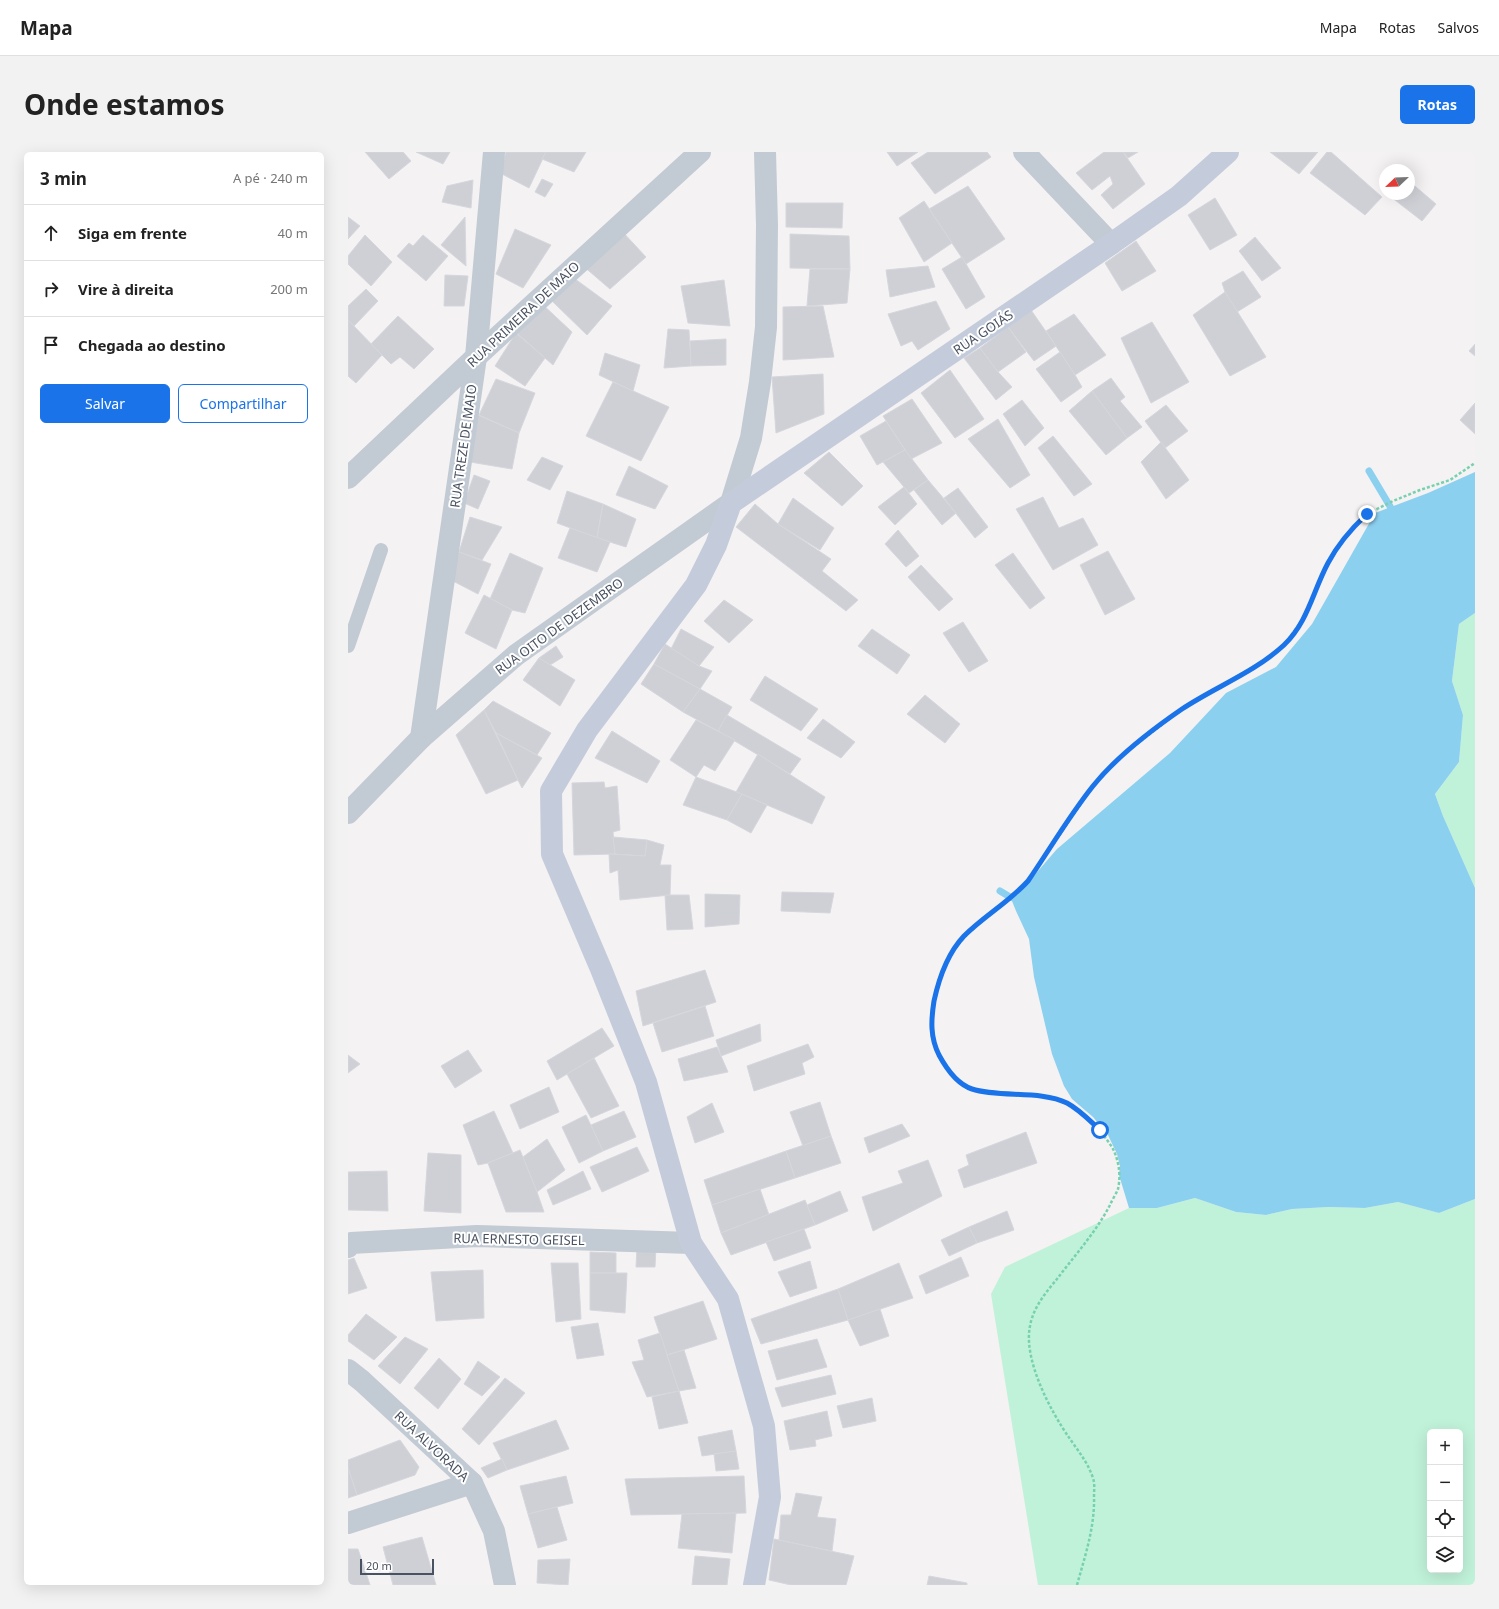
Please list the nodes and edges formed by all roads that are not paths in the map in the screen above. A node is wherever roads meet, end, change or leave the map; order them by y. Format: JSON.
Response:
{"nodes":[{"id":1,"x":494,"y":152,"type":"edge"},
{"id":2,"x":700,"y":152,"type":"edge"},
{"id":3,"x":765,"y":152,"type":"edge"},
{"id":4,"x":1024,"y":152,"type":"edge"},
{"id":5,"x":1228,"y":152,"type":"edge"},
{"id":6,"x":1111,"y":244,"type":"junction"},
{"id":7,"x":476,"y":357,"type":"junction"},
{"id":8,"x":348,"y":478,"type":"edge"},
{"id":9,"x":731,"y":503,"type":"junction"},
{"id":10,"x":381,"y":550,"type":"dead end"},
{"id":11,"x":348,"y":646,"type":"edge"},
{"id":12,"x":421,"y":738,"type":"junction"},
{"id":13,"x":348,"y":813,"type":"edge"},
{"id":14,"x":691,"y":1243,"type":"junction"},
{"id":15,"x":349,"y":1244,"type":"edge"},
{"id":16,"x":348,"y":1370,"type":"edge"},
{"id":17,"x":472,"y":1483,"type":"junction"},
{"id":18,"x":348,"y":1523,"type":"edge"},
{"id":19,"x":505,"y":1585,"type":"edge"},
{"id":20,"x":754,"y":1585,"type":"edge"}],
"edges":[{"from":1,"to":7,"type":"street","name":"RUA TREZE DE MAIO"},
{"from":2,"to":7,"type":"street","name":"RUA PRIMEIRA DE MAIO"},
{"from":3,"to":9,"type":"street"},
{"from":4,"to":6,"type":"street"},
{"from":5,"to":6,"type":"street","name":"RUA GOIÁS"},
{"from":6,"to":9,"type":"street","name":"RUA GOIÁS"},
{"from":7,"to":8,"type":"street","name":"RUA PRIMEIRA DE MAIO"},
{"from":7,"to":12,"type":"street","name":"RUA TREZE DE MAIO"},
{"from":9,"to":12,"type":"street","name":"RUA OITO DE DEZEMBRO"},
{"from":9,"to":14,"type":"street"},
{"from":10,"to":11,"type":"lane"},
{"from":12,"to":13,"type":"street","name":"RUA OITO DE DEZEMBRO"},
{"from":14,"to":15,"type":"street","name":"RUA ERNESTO GEISEL"},
{"from":14,"to":20,"type":"street"},
{"from":16,"to":17,"type":"street","name":"RUA ALVORADA"},
{"from":17,"to":18,"type":"street"},
{"from":17,"to":19,"type":"street","name":"RUA ALVORADA"}]}
